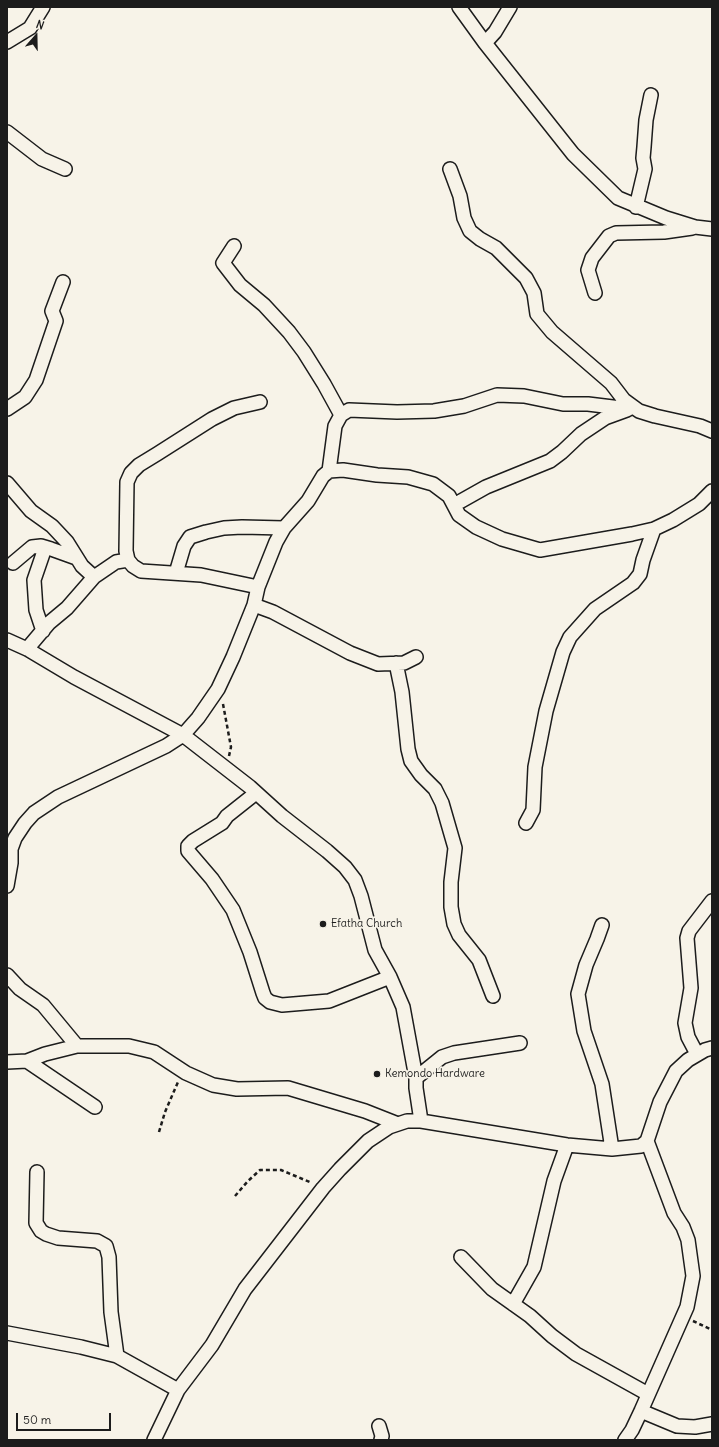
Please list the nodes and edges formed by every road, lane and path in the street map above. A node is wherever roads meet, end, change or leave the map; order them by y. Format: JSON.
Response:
{"nodes":[{"id":1,"x":43,"y":7,"type":"edge"},
{"id":2,"x":459,"y":7,"type":"edge"},
{"id":3,"x":510,"y":7,"type":"edge"},
{"id":4,"x":7,"y":42,"type":"edge"},
{"id":5,"x":485,"y":42,"type":"junction"},
{"id":6,"x":651,"y":96,"type":"dead end"},
{"id":7,"x":7,"y":132,"type":"edge"},
{"id":8,"x":65,"y":169,"type":"dead end"},
{"id":9,"x":450,"y":169,"type":"dead end"},
{"id":10,"x":636,"y":206,"type":"junction"},
{"id":11,"x":695,"y":227,"type":"junction"},
{"id":12,"x":712,"y":229,"type":"edge"},
{"id":13,"x":234,"y":246,"type":"dead end"},
{"id":14,"x":63,"y":282,"type":"dead end"},
{"id":15,"x":594,"y":293,"type":"dead end"},
{"id":16,"x":260,"y":402,"type":"dead end"},
{"id":17,"x":7,"y":409,"type":"edge"},
{"id":18,"x":632,"y":409,"type":"junction"},
{"id":19,"x":341,"y":415,"type":"junction"},
{"id":20,"x":712,"y":431,"type":"edge"},
{"id":21,"x":329,"y":470,"type":"junction"},
{"id":22,"x":7,"y":483,"type":"edge"},
{"id":23,"x":712,"y":491,"type":"edge"},
{"id":24,"x":454,"y":505,"type":"junction"},
{"id":25,"x":284,"y":528,"type":"junction"},
{"id":26,"x":654,"y":528,"type":"junction"},
{"id":27,"x":45,"y":548,"type":"junction"},
{"id":28,"x":76,"y":558,"type":"junction"},
{"id":29,"x":128,"y":560,"type":"junction"},
{"id":30,"x":13,"y":563,"type":"dead end"},
{"id":31,"x":176,"y":573,"type":"junction"},
{"id":32,"x":94,"y":577,"type":"junction"},
{"id":33,"x":258,"y":588,"type":"junction"},
{"id":34,"x":254,"y":605,"type":"junction"},
{"id":35,"x":42,"y":631,"type":"junction"},
{"id":36,"x":7,"y":640,"type":"edge"},
{"id":37,"x":27,"y":649,"type":"junction"},
{"id":38,"x":416,"y":657,"type":"dead end"},
{"id":39,"x":396,"y":663,"type":"junction"},
{"id":40,"x":218,"y":689,"type":"junction"},
{"id":41,"x":183,"y":735,"type":"junction"},
{"id":42,"x":224,"y":768,"type":"junction"},
{"id":43,"x":256,"y":793,"type":"junction"},
{"id":44,"x":526,"y":823,"type":"dead end"},
{"id":45,"x":7,"y":886,"type":"edge"},
{"id":46,"x":712,"y":901,"type":"edge"},
{"id":47,"x":602,"y":925,"type":"dead end"},
{"id":48,"x":7,"y":975,"type":"edge"},
{"id":49,"x":390,"y":977,"type":"junction"},
{"id":50,"x":493,"y":996,"type":"dead end"},
{"id":51,"x":520,"y":1043,"type":"dead end"},
{"id":52,"x":77,"y":1046,"type":"junction"},
{"id":53,"x":712,"y":1048,"type":"edge"},
{"id":54,"x":697,"y":1054,"type":"junction"},
{"id":55,"x":27,"y":1061,"type":"junction"},
{"id":56,"x":7,"y":1062,"type":"edge"},
{"id":57,"x":186,"y":1073,"type":"junction"},
{"id":58,"x":416,"y":1078,"type":"junction"},
{"id":59,"x":94,"y":1107,"type":"dead end"},
{"id":60,"x":421,"y":1121,"type":"junction"},
{"id":61,"x":398,"y":1124,"type":"junction"},
{"id":62,"x":159,"y":1132,"type":"dead end"},
{"id":63,"x":647,"y":1141,"type":"junction"},
{"id":64,"x":567,"y":1145,"type":"junction"},
{"id":65,"x":612,"y":1149,"type":"junction"},
{"id":66,"x":37,"y":1172,"type":"dead end"},
{"id":67,"x":323,"y":1188,"type":"junction"},
{"id":68,"x":235,"y":1196,"type":"dead end"},
{"id":69,"x":461,"y":1257,"type":"dead end"},
{"id":70,"x":513,"y":1304,"type":"junction"},
{"id":71,"x":683,"y":1316,"type":"junction"},
{"id":72,"x":712,"y":1330,"type":"edge"},
{"id":73,"x":7,"y":1333,"type":"edge"},
{"id":74,"x":117,"y":1356,"type":"junction"},
{"id":75,"x":178,"y":1390,"type":"junction"},
{"id":76,"x":648,"y":1394,"type":"junction"},
{"id":77,"x":641,"y":1411,"type":"junction"},
{"id":78,"x":712,"y":1424,"type":"edge"},
{"id":79,"x":379,"y":1426,"type":"dead end"},
{"id":80,"x":154,"y":1440,"type":"edge"},
{"id":81,"x":381,"y":1440,"type":"edge"},
{"id":82,"x":625,"y":1440,"type":"edge"}],
"edges":[{"from":1,"to":4,"type":"street"},
{"from":2,"to":5,"type":"street"},
{"from":3,"to":5,"type":"street"},
{"from":5,"to":10,"type":"street"},
{"from":6,"to":10,"type":"street"},
{"from":7,"to":8,"type":"street"},
{"from":9,"to":18,"type":"street"},
{"from":10,"to":11,"type":"street"},
{"from":11,"to":12,"type":"street"},
{"from":11,"to":15,"type":"street"},
{"from":13,"to":19,"type":"street"},
{"from":14,"to":17,"type":"street"},
{"from":16,"to":29,"type":"street"},
{"from":18,"to":19,"type":"street"},
{"from":18,"to":20,"type":"street"},
{"from":18,"to":24,"type":"street"},
{"from":19,"to":21,"type":"street"},
{"from":21,"to":24,"type":"street"},
{"from":21,"to":25,"type":"street"},
{"from":22,"to":28,"type":"street"},
{"from":23,"to":26,"type":"street"},
{"from":24,"to":26,"type":"street"},
{"from":25,"to":31,"type":"street"},
{"from":25,"to":33,"type":"street"},
{"from":26,"to":44,"type":"street"},
{"from":27,"to":28,"type":"street"},
{"from":27,"to":30,"type":"street"},
{"from":27,"to":35,"type":"street"},
{"from":28,"to":32,"type":"street"},
{"from":29,"to":31,"type":"street"},
{"from":29,"to":32,"type":"street"},
{"from":31,"to":33,"type":"street"},
{"from":32,"to":35,"type":"street"},
{"from":33,"to":34,"type":"street"},
{"from":34,"to":39,"type":"street"},
{"from":34,"to":40,"type":"street"},
{"from":35,"to":37,"type":"street"},
{"from":36,"to":37,"type":"street"},
{"from":37,"to":41,"type":"street"},
{"from":38,"to":39,"type":"street"},
{"from":39,"to":50,"type":"street"},
{"from":40,"to":41,"type":"street"},
{"from":40,"to":42,"type":"path"},
{"from":41,"to":42,"type":"street"},
{"from":41,"to":45,"type":"street"},
{"from":42,"to":43,"type":"street"},
{"from":43,"to":49,"type":"street"},
{"from":43,"to":49,"type":"street"},
{"from":46,"to":54,"type":"street"},
{"from":47,"to":65,"type":"street"},
{"from":48,"to":52,"type":"street"},
{"from":49,"to":58,"type":"street"},
{"from":51,"to":58,"type":"street"},
{"from":52,"to":55,"type":"street"},
{"from":52,"to":57,"type":"street"},
{"from":53,"to":54,"type":"street"},
{"from":54,"to":63,"type":"street"},
{"from":55,"to":56,"type":"street"},
{"from":55,"to":59,"type":"street"},
{"from":57,"to":61,"type":"street"},
{"from":57,"to":62,"type":"path"},
{"from":58,"to":60,"type":"street"},
{"from":60,"to":61,"type":"street"},
{"from":60,"to":64,"type":"street"},
{"from":61,"to":67,"type":"street"},
{"from":63,"to":65,"type":"street"},
{"from":63,"to":71,"type":"street"},
{"from":64,"to":65,"type":"street"},
{"from":64,"to":70,"type":"street"},
{"from":66,"to":74,"type":"street"},
{"from":67,"to":68,"type":"path"},
{"from":67,"to":75,"type":"street"},
{"from":69,"to":70,"type":"street"},
{"from":70,"to":76,"type":"street"},
{"from":71,"to":72,"type":"path"},
{"from":71,"to":76,"type":"street"},
{"from":73,"to":74,"type":"street"},
{"from":74,"to":75,"type":"street"},
{"from":75,"to":80,"type":"street"},
{"from":76,"to":77,"type":"street"},
{"from":77,"to":78,"type":"street"},
{"from":77,"to":82,"type":"street"},
{"from":79,"to":81,"type":"street"}]}
